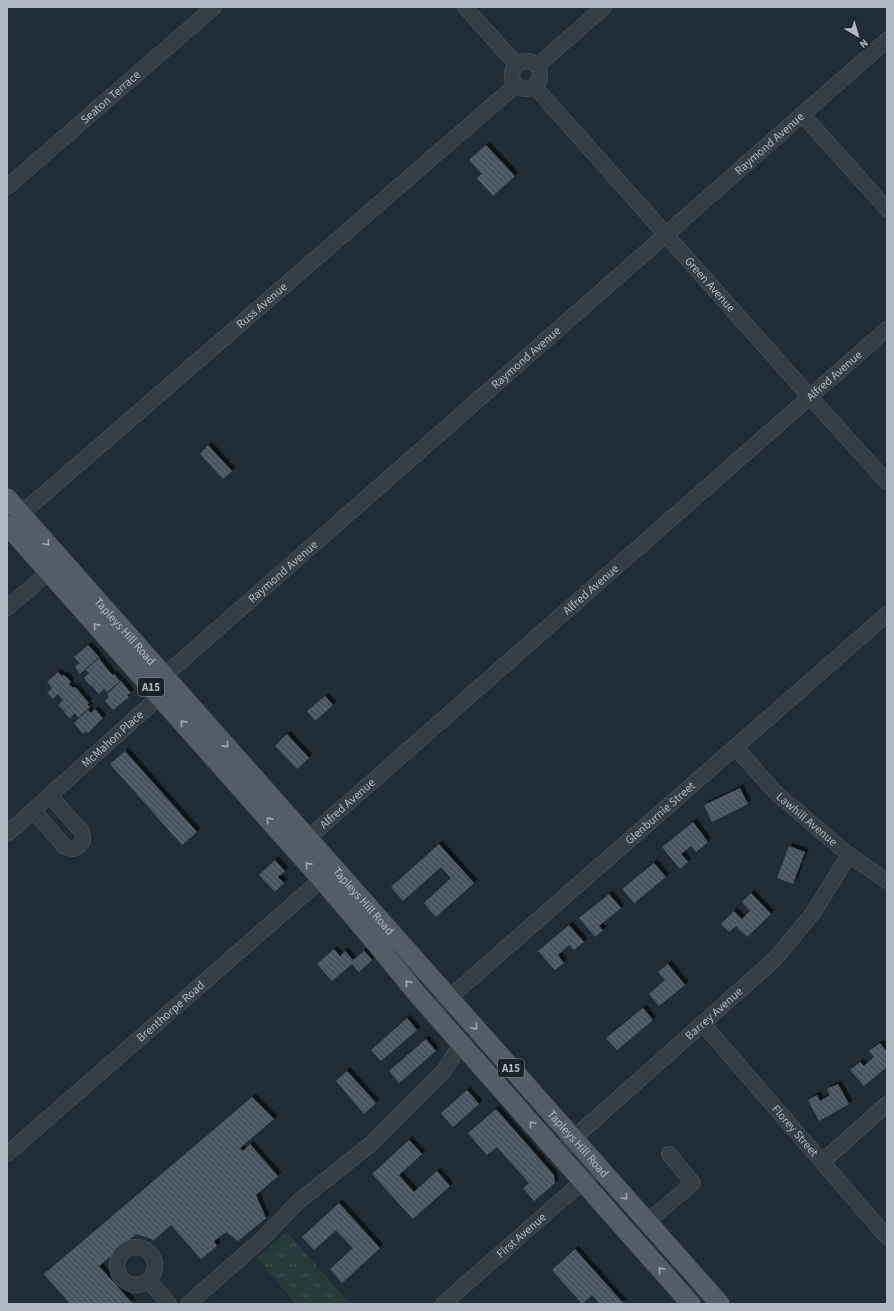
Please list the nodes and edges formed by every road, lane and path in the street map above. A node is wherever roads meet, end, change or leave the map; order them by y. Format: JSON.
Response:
{"nodes":[{"id":1,"x":214,"y":7,"type":"edge"},
{"id":2,"x":465,"y":7,"type":"edge"},
{"id":3,"x":604,"y":7,"type":"edge"},
{"id":4,"x":887,"y":40,"type":"edge"},
{"id":5,"x":517,"y":65,"type":"junction"},
{"id":6,"x":537,"y":66,"type":"junction"},
{"id":7,"x":516,"y":85,"type":"junction"},
{"id":8,"x":535,"y":87,"type":"junction"},
{"id":9,"x":802,"y":114,"type":"junction"},
{"id":10,"x":7,"y":187,"type":"edge"},
{"id":11,"x":887,"y":209,"type":"edge"},
{"id":12,"x":666,"y":234,"type":"junction"},
{"id":13,"x":887,"y":329,"type":"edge"},
{"id":14,"x":810,"y":397,"type":"junction"},
{"id":15,"x":887,"y":482,"type":"edge"},
{"id":16,"x":7,"y":498,"type":"edge"},
{"id":17,"x":14,"y":520,"type":"edge"},
{"id":18,"x":49,"y":572,"type":"junction"},
{"id":19,"x":7,"y":608,"type":"edge"},
{"id":20,"x":885,"y":619,"type":"edge"},
{"id":21,"x":164,"y":676,"type":"junction"},
{"id":22,"x":159,"y":696,"type":"junction"},
{"id":23,"x":735,"y":747,"type":"junction"},
{"id":24,"x":50,"y":796,"type":"junction"},
{"id":25,"x":34,"y":810,"type":"junction"},
{"id":26,"x":7,"y":834,"type":"edge"},
{"id":27,"x":301,"y":844,"type":"junction"},
{"id":28,"x":849,"y":855,"type":"junction"},
{"id":29,"x":328,"y":874,"type":"junction"},
{"id":30,"x":887,"y":881,"type":"edge"},
{"id":31,"x":449,"y":998,"type":"junction"},
{"id":32,"x":433,"y":1012,"type":"junction"},
{"id":33,"x":703,"y":1024,"type":"junction"},
{"id":34,"x":462,"y":1045,"type":"junction"},
{"id":35,"x":887,"y":1104,"type":"edge"},
{"id":36,"x":574,"y":1139,"type":"junction"},
{"id":37,"x":558,"y":1153,"type":"junction"},
{"id":38,"x":7,"y":1154,"type":"edge"},
{"id":39,"x":669,"y":1154,"type":"dead end"},
{"id":40,"x":822,"y":1162,"type":"junction"},
{"id":41,"x":599,"y":1167,"type":"junction"},
{"id":42,"x":583,"y":1182,"type":"junction"},
{"id":43,"x":647,"y":1222,"type":"junction"},
{"id":44,"x":887,"y":1236,"type":"edge"},
{"id":45,"x":148,"y":1280,"type":"dead end"},
{"id":46,"x":703,"y":1286,"type":"junction"},
{"id":47,"x":687,"y":1302,"type":"edge"},
{"id":48,"x":169,"y":1304,"type":"edge"},
{"id":49,"x":188,"y":1304,"type":"edge"},
{"id":50,"x":443,"y":1304,"type":"edge"},
{"id":51,"x":720,"y":1304,"type":"edge"}],
"edges":[{"from":1,"to":10,"type":"street","name":"Seaton Terrace"},
{"from":2,"to":5,"type":"street"},
{"from":3,"to":6,"type":"street"},
{"from":4,"to":9,"type":"street","name":"Raymond Avenue"},
{"from":5,"to":6,"type":"street"},
{"from":5,"to":7,"type":"street"},
{"from":6,"to":8,"type":"street"},
{"from":7,"to":8,"type":"street"},
{"from":7,"to":17,"type":"street","name":"Russ Avenue"},
{"from":8,"to":12,"type":"street","name":"Green Avenue"},
{"from":9,"to":11,"type":"street"},
{"from":9,"to":12,"type":"street","name":"Raymond Avenue"},
{"from":12,"to":14,"type":"street","name":"Green Avenue"},
{"from":12,"to":21,"type":"street","name":"Raymond Avenue"},
{"from":13,"to":14,"type":"street","name":"Alfred Avenue"},
{"from":14,"to":15,"type":"street","name":"Green Avenue"},
{"from":14,"to":27,"type":"street","name":"Alfred Avenue"},
{"from":16,"to":17,"type":"main road","name":"Tapleys Hill Road","number":"A15"},
{"from":17,"to":18,"type":"main road","name":"Tapleys Hill Road","number":"A15"},
{"from":17,"to":21,"type":"main road","name":"Tapleys Hill Road","number":"A15","one_way":true},
{"from":18,"to":19,"type":"street"},
{"from":22,"to":18,"type":"main road","name":"Tapleys Hill Road","number":"A15","one_way":true},
{"from":20,"to":23,"type":"street","name":"Glenburnie Street"},
{"from":21,"to":22,"type":"street"},
{"from":21,"to":27,"type":"main road","name":"Tapleys Hill Road","number":"A15","one_way":true},
{"from":22,"to":24,"type":"street","name":"McMahon Place"},
{"from":27,"to":22,"type":"main road","name":"Tapleys Hill Road","number":"A15","one_way":true},
{"from":23,"to":28,"type":"street","name":"Lawhill Avenue"},
{"from":23,"to":31,"type":"street","name":"Glenburnie Street"},
{"from":24,"to":25,"type":"street","name":"McMahon Place"},
{"from":24,"to":25,"type":"street"},
{"from":25,"to":26,"type":"street","name":"McMahon Place"},
{"from":27,"to":29,"type":"main road","name":"Tapleys Hill Road","number":"A15"},
{"from":28,"to":30,"type":"street","name":"Lawhill Avenue"},
{"from":28,"to":33,"type":"street","name":"Barrey Avenue"},
{"from":29,"to":31,"type":"main road","name":"Tapleys Hill Road","number":"A15"},
{"from":32,"to":29,"type":"main road","name":"Tapleys Hill Road","number":"A15","one_way":true},
{"from":29,"to":38,"type":"street","name":"Brenthorpe Road"},
{"from":31,"to":32,"type":"street","name":"Glenburnie Street"},
{"from":31,"to":36,"type":"main road","name":"Tapleys Hill Road","number":"A15","one_way":true},
{"from":32,"to":34,"type":"main road","name":"Tapleys Hill Road","number":"A15"},
{"from":33,"to":36,"type":"street","name":"Barrey Avenue"},
{"from":33,"to":40,"type":"street","name":"Florey Street"},
{"from":37,"to":34,"type":"main road","name":"Tapleys Hill Road","number":"A15","one_way":true},
{"from":34,"to":49,"type":"street"},
{"from":35,"to":40,"type":"street"},
{"from":36,"to":37,"type":"street","name":"Barrey Avenue"},
{"from":36,"to":41,"type":"main road","name":"Tapleys Hill Road","number":"A15"},
{"from":37,"to":42,"type":"main road","name":"Tapleys Hill Road","number":"A15"},
{"from":39,"to":43,"type":"street"},
{"from":40,"to":44,"type":"street","name":"Florey Street"},
{"from":41,"to":42,"type":"street","name":"First Avenue"},
{"from":41,"to":43,"type":"main road","name":"Tapleys Hill Road","number":"A15","one_way":true},
{"from":47,"to":42,"type":"main road","name":"Tapleys Hill Road","number":"A15","one_way":true},
{"from":42,"to":50,"type":"street","name":"First Avenue"},
{"from":43,"to":46,"type":"main road","name":"Tapleys Hill Road","number":"A15"},
{"from":45,"to":48,"type":"street"},
{"from":46,"to":47,"type":"street"},
{"from":46,"to":51,"type":"main road","name":"Tapleys Hill Road","number":"A15"}]}
